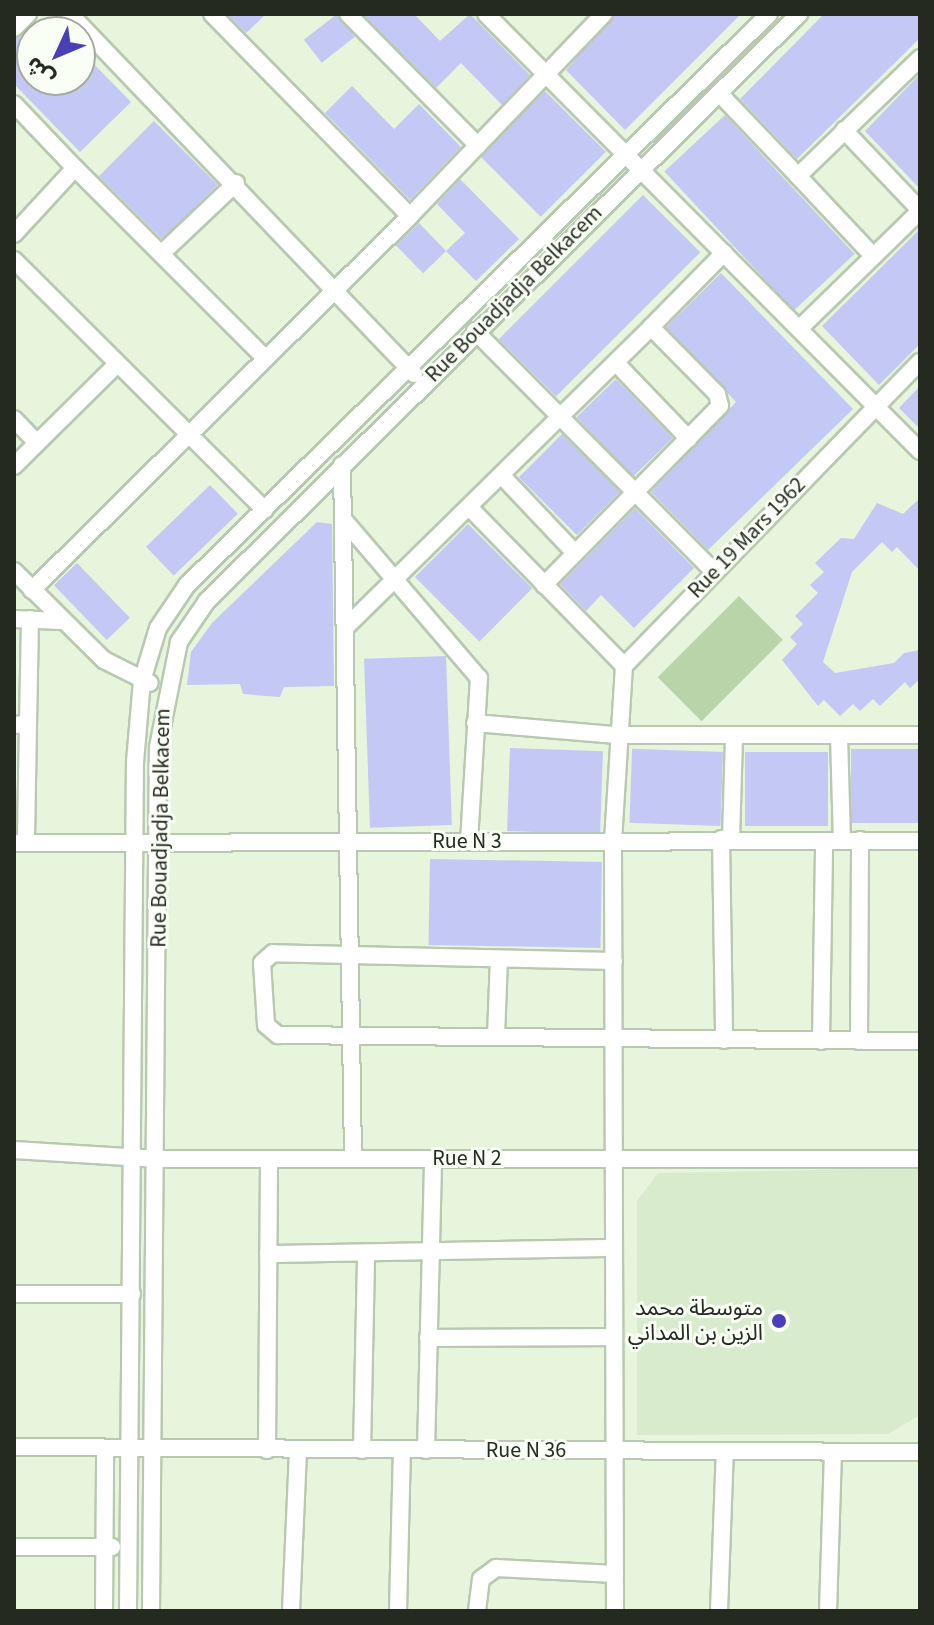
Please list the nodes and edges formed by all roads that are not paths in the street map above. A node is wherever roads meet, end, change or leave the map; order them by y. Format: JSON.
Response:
{"nodes":[{"id":1,"x":28,"y":14,"type":"edge"},
{"id":2,"x":70,"y":14,"type":"edge"},
{"id":3,"x":212,"y":14,"type":"edge"},
{"id":4,"x":348,"y":14,"type":"edge"},
{"id":5,"x":486,"y":14,"type":"edge"},
{"id":6,"x":604,"y":14,"type":"edge"},
{"id":7,"x":769,"y":14,"type":"edge"},
{"id":8,"x":799,"y":14,"type":"edge"},
{"id":9,"x":14,"y":28,"type":"edge"},
{"id":10,"x":920,"y":58,"type":"edge"},
{"id":11,"x":545,"y":75,"type":"junction"},
{"id":12,"x":719,"y":93,"type":"junction"},
{"id":13,"x":14,"y":104,"type":"edge"},
{"id":14,"x":844,"y":130,"type":"junction"},
{"id":15,"x":478,"y":146,"type":"junction"},
{"id":16,"x":625,"y":156,"type":"junction"},
{"id":17,"x":75,"y":168,"type":"junction"},
{"id":18,"x":640,"y":172,"type":"junction"},
{"id":19,"x":798,"y":176,"type":"junction"},
{"id":20,"x":236,"y":183,"type":"junction"},
{"id":21,"x":920,"y":210,"type":"edge"},
{"id":22,"x":410,"y":216,"type":"junction"},
{"id":23,"x":14,"y":234,"type":"edge"},
{"id":24,"x":162,"y":253,"type":"junction"},
{"id":25,"x":724,"y":253,"type":"junction"},
{"id":26,"x":873,"y":256,"type":"junction"},
{"id":27,"x":14,"y":260,"type":"edge"},
{"id":28,"x":337,"y":289,"type":"junction"},
{"id":29,"x":651,"y":327,"type":"junction"},
{"id":30,"x":799,"y":329,"type":"junction"},
{"id":31,"x":475,"y":331,"type":"junction"},
{"id":32,"x":264,"y":357,"type":"junction"},
{"id":33,"x":920,"y":362,"type":"edge"},
{"id":34,"x":616,"y":363,"type":"junction"},
{"id":35,"x":117,"y":364,"type":"junction"},
{"id":36,"x":408,"y":368,"type":"junction"},
{"id":37,"x":423,"y":384,"type":"junction"},
{"id":38,"x":876,"y":406,"type":"junction"},
{"id":39,"x":561,"y":418,"type":"junction"},
{"id":40,"x":14,"y":419,"type":"edge"},
{"id":41,"x":188,"y":433,"type":"junction"},
{"id":42,"x":689,"y":439,"type":"junction"},
{"id":43,"x":37,"y":443,"type":"junction"},
{"id":44,"x":920,"y":451,"type":"edge"},
{"id":45,"x":342,"y":465,"type":"junction"},
{"id":46,"x":14,"y":466,"type":"edge"},
{"id":47,"x":502,"y":476,"type":"junction"},
{"id":48,"x":635,"y":493,"type":"junction"},
{"id":49,"x":470,"y":508,"type":"junction"},
{"id":50,"x":265,"y":510,"type":"junction"},
{"id":51,"x":343,"y":519,"type":"junction"},
{"id":52,"x":575,"y":553,"type":"junction"},
{"id":53,"x":14,"y":571,"type":"edge"},
{"id":54,"x":714,"y":572,"type":"junction"},
{"id":55,"x":395,"y":581,"type":"junction"},
{"id":56,"x":544,"y":585,"type":"junction"},
{"id":57,"x":32,"y":590,"type":"junction"},
{"id":58,"x":22,"y":619,"type":"edge"},
{"id":59,"x":61,"y":621,"type":"junction"},
{"id":60,"x":346,"y":627,"type":"junction"},
{"id":61,"x":624,"y":666,"type":"junction"},
{"id":62,"x":142,"y":681,"type":"junction"},
{"id":63,"x":165,"y":686,"type":"junction"},
{"id":64,"x":475,"y":723,"type":"junction"},
{"id":65,"x":21,"y":724,"type":"edge"},
{"id":66,"x":616,"y":735,"type":"junction"},
{"id":67,"x":734,"y":735,"type":"junction"},
{"id":68,"x":839,"y":735,"type":"junction"},
{"id":69,"x":920,"y":735,"type":"edge"},
{"id":70,"x":726,"y":839,"type":"junction"},
{"id":71,"x":842,"y":840,"type":"junction"},
{"id":72,"x":860,"y":840,"type":"junction"},
{"id":73,"x":613,"y":841,"type":"junction"},
{"id":74,"x":824,"y":841,"type":"junction"},
{"id":75,"x":920,"y":841,"type":"edge"},
{"id":76,"x":349,"y":842,"type":"junction"},
{"id":77,"x":469,"y":842,"type":"junction"},
{"id":78,"x":20,"y":843,"type":"edge"},
{"id":79,"x":136,"y":844,"type":"junction"},
{"id":80,"x":158,"y":844,"type":"junction"},
{"id":81,"x":351,"y":958,"type":"junction"},
{"id":82,"x":499,"y":959,"type":"junction"},
{"id":83,"x":614,"y":961,"type":"junction"},
{"id":84,"x":351,"y":1036,"type":"junction"},
{"id":85,"x":496,"y":1036,"type":"junction"},
{"id":86,"x":614,"y":1036,"type":"junction"},
{"id":87,"x":724,"y":1040,"type":"junction"},
{"id":88,"x":821,"y":1041,"type":"junction"},
{"id":89,"x":859,"y":1041,"type":"junction"},
{"id":90,"x":920,"y":1041,"type":"edge"},
{"id":91,"x":14,"y":1150,"type":"edge"},
{"id":92,"x":133,"y":1158,"type":"junction"},
{"id":93,"x":159,"y":1159,"type":"junction"},
{"id":94,"x":269,"y":1159,"type":"junction"},
{"id":95,"x":353,"y":1159,"type":"junction"},
{"id":96,"x":433,"y":1159,"type":"junction"},
{"id":97,"x":618,"y":1159,"type":"junction"},
{"id":98,"x":920,"y":1159,"type":"edge"},
{"id":99,"x":613,"y":1248,"type":"junction"},
{"id":100,"x":429,"y":1252,"type":"junction"},
{"id":101,"x":366,"y":1253,"type":"junction"},
{"id":102,"x":268,"y":1254,"type":"junction"},
{"id":103,"x":14,"y":1294,"type":"edge"},
{"id":104,"x":132,"y":1294,"type":"junction"},
{"id":105,"x":614,"y":1337,"type":"junction"},
{"id":106,"x":428,"y":1338,"type":"junction"},
{"id":107,"x":14,"y":1447,"type":"edge"},
{"id":108,"x":105,"y":1449,"type":"junction"},
{"id":109,"x":132,"y":1449,"type":"junction"},
{"id":110,"x":156,"y":1449,"type":"junction"},
{"id":111,"x":267,"y":1450,"type":"junction"},
{"id":112,"x":298,"y":1450,"type":"junction"},
{"id":113,"x":362,"y":1450,"type":"junction"},
{"id":114,"x":402,"y":1450,"type":"junction"},
{"id":115,"x":426,"y":1450,"type":"junction"},
{"id":116,"x":616,"y":1451,"type":"junction"},
{"id":117,"x":725,"y":1451,"type":"junction"},
{"id":118,"x":833,"y":1452,"type":"junction"},
{"id":119,"x":920,"y":1452,"type":"edge"},
{"id":120,"x":14,"y":1547,"type":"edge"},
{"id":121,"x":104,"y":1547,"type":"junction"},
{"id":122,"x":129,"y":1547,"type":"junction"},
{"id":123,"x":615,"y":1574,"type":"junction"},
{"id":124,"x":104,"y":1611,"type":"edge"},
{"id":125,"x":128,"y":1611,"type":"edge"},
{"id":126,"x":151,"y":1611,"type":"edge"},
{"id":127,"x":291,"y":1611,"type":"edge"},
{"id":128,"x":398,"y":1611,"type":"edge"},
{"id":129,"x":477,"y":1611,"type":"edge"},
{"id":130,"x":615,"y":1611,"type":"edge"},
{"id":131,"x":719,"y":1611,"type":"edge"},
{"id":132,"x":828,"y":1611,"type":"edge"}],
"edges":[{"from":1,"to":9,"type":"street"},
{"from":2,"to":20,"type":"street"},
{"from":3,"to":22,"type":"street"},
{"from":4,"to":15,"type":"street"},
{"from":5,"to":11,"type":"street"},
{"from":6,"to":11,"type":"street"},
{"from":7,"to":16,"type":"street","name":"Rue Bouadjadja Belkacem"},
{"from":8,"to":12,"type":"street","name":"Rue Bouadjadja Belkacem"},
{"from":10,"to":14,"type":"street"},
{"from":11,"to":15,"type":"street"},
{"from":11,"to":16,"type":"street"},
{"from":12,"to":18,"type":"street","name":"Rue Bouadjadja Belkacem"},
{"from":12,"to":19,"type":"street"},
{"from":13,"to":17,"type":"street"},
{"from":14,"to":19,"type":"street"},
{"from":14,"to":21,"type":"street"},
{"from":15,"to":22,"type":"street"},
{"from":16,"to":18,"type":"street"},
{"from":16,"to":36,"type":"street","name":"Rue Bouadjadja Belkacem"},
{"from":17,"to":23,"type":"street"},
{"from":17,"to":24,"type":"street"},
{"from":18,"to":25,"type":"street"},
{"from":18,"to":31,"type":"street","name":"Rue Bouadjadja Belkacem"},
{"from":19,"to":26,"type":"street"},
{"from":20,"to":24,"type":"street"},
{"from":20,"to":28,"type":"street"},
{"from":21,"to":26,"type":"street"},
{"from":22,"to":28,"type":"street"},
{"from":24,"to":32,"type":"street"},
{"from":25,"to":29,"type":"street"},
{"from":25,"to":30,"type":"street"},
{"from":26,"to":30,"type":"street"},
{"from":27,"to":35,"type":"street"},
{"from":28,"to":32,"type":"street"},
{"from":28,"to":36,"type":"street"},
{"from":29,"to":34,"type":"street"},
{"from":29,"to":42,"type":"street"},
{"from":30,"to":38,"type":"street"},
{"from":31,"to":37,"type":"street","name":"Rue Bouadjadja Belkacem"},
{"from":31,"to":39,"type":"street"},
{"from":32,"to":41,"type":"street"},
{"from":33,"to":38,"type":"street","name":"Rue 19 Mars 1962"},
{"from":34,"to":39,"type":"street"},
{"from":34,"to":42,"type":"street"},
{"from":35,"to":41,"type":"street"},
{"from":35,"to":43,"type":"street"},
{"from":36,"to":37,"type":"street"},
{"from":36,"to":50,"type":"street","name":"Rue Bouadjadja Belkacem"},
{"from":37,"to":45,"type":"street","name":"Rue Bouadjadja Belkacem"},
{"from":38,"to":44,"type":"street"},
{"from":38,"to":54,"type":"street","name":"Rue 19 Mars 1962"},
{"from":39,"to":47,"type":"street"},
{"from":39,"to":48,"type":"street"},
{"from":40,"to":43,"type":"street"},
{"from":41,"to":50,"type":"street"},
{"from":41,"to":57,"type":"street"},
{"from":42,"to":48,"type":"street"},
{"from":43,"to":46,"type":"street"},
{"from":45,"to":51,"type":"street"},
{"from":45,"to":63,"type":"street","name":"Rue Bouadjadja Belkacem"},
{"from":47,"to":49,"type":"street"},
{"from":47,"to":52,"type":"street"},
{"from":48,"to":52,"type":"street"},
{"from":48,"to":54,"type":"street"},
{"from":49,"to":55,"type":"street"},
{"from":49,"to":56,"type":"street"},
{"from":50,"to":62,"type":"street","name":"Rue Bouadjadja Belkacem"},
{"from":51,"to":55,"type":"street"},
{"from":51,"to":60,"type":"street"},
{"from":52,"to":56,"type":"street"},
{"from":53,"to":57,"type":"street"},
{"from":54,"to":61,"type":"street","name":"Rue 19 Mars 1962"},
{"from":55,"to":60,"type":"street"},
{"from":55,"to":64,"type":"street"},
{"from":56,"to":61,"type":"street"},
{"from":57,"to":59,"type":"street"},
{"from":58,"to":59,"type":"street"},
{"from":58,"to":65,"type":"street"},
{"from":59,"to":62,"type":"street"},
{"from":60,"to":76,"type":"street"},
{"from":61,"to":66,"type":"street"},
{"from":62,"to":63,"type":"street"},
{"from":62,"to":79,"type":"street","name":"Rue Bouadjadja Belkacem"},
{"from":63,"to":80,"type":"street","name":"Rue Bouadjadja Belkacem"},
{"from":64,"to":66,"type":"street"},
{"from":64,"to":77,"type":"street"},
{"from":65,"to":78,"type":"street"},
{"from":66,"to":67,"type":"street"},
{"from":66,"to":73,"type":"street"},
{"from":67,"to":68,"type":"street"},
{"from":67,"to":70,"type":"street"},
{"from":68,"to":69,"type":"street"},
{"from":68,"to":71,"type":"street"},
{"from":70,"to":73,"type":"street","name":"Rue N 3"},
{"from":70,"to":74,"type":"street","name":"Rue N 3"},
{"from":70,"to":87,"type":"street"},
{"from":71,"to":72,"type":"street","name":"Rue N 3"},
{"from":71,"to":74,"type":"street","name":"Rue N 3"},
{"from":72,"to":75,"type":"street","name":"Rue N 3"},
{"from":72,"to":89,"type":"street"},
{"from":73,"to":77,"type":"street","name":"Rue N 3"},
{"from":73,"to":83,"type":"street"},
{"from":74,"to":88,"type":"street"},
{"from":76,"to":77,"type":"street","name":"Rue N 3"},
{"from":76,"to":80,"type":"street","name":"Rue N 3"},
{"from":76,"to":81,"type":"street"},
{"from":78,"to":79,"type":"street","name":"Rue N 3"},
{"from":79,"to":80,"type":"street","name":"Rue N 3"},
{"from":79,"to":92,"type":"street","name":"Rue Bouadjadja Belkacem"},
{"from":80,"to":93,"type":"street","name":"Rue Bouadjadja Belkacem"},
{"from":81,"to":82,"type":"street"},
{"from":81,"to":84,"type":"street"},
{"from":81,"to":84,"type":"street"},
{"from":82,"to":83,"type":"street"},
{"from":82,"to":85,"type":"street"},
{"from":83,"to":86,"type":"street"},
{"from":84,"to":85,"type":"street"},
{"from":84,"to":95,"type":"street"},
{"from":85,"to":86,"type":"street"},
{"from":86,"to":87,"type":"street"},
{"from":86,"to":97,"type":"street"},
{"from":87,"to":88,"type":"street"},
{"from":88,"to":89,"type":"street"},
{"from":89,"to":90,"type":"street"},
{"from":91,"to":92,"type":"street","name":"Rue N 2"},
{"from":92,"to":93,"type":"street","name":"Rue N 2"},
{"from":92,"to":104,"type":"street","name":"Rue Bouadjadja Belkacem"},
{"from":93,"to":94,"type":"street","name":"Rue N 2"},
{"from":93,"to":110,"type":"street","name":"Rue Bouadjadja Belkacem"},
{"from":94,"to":95,"type":"street","name":"Rue N 2"},
{"from":94,"to":102,"type":"street"},
{"from":95,"to":96,"type":"street","name":"Rue N 2"},
{"from":96,"to":97,"type":"street","name":"Rue N 2"},
{"from":96,"to":100,"type":"street"},
{"from":97,"to":98,"type":"street","name":"Rue N 2"},
{"from":97,"to":99,"type":"street"},
{"from":99,"to":100,"type":"street"},
{"from":99,"to":105,"type":"street"},
{"from":100,"to":101,"type":"street"},
{"from":100,"to":106,"type":"street"},
{"from":101,"to":102,"type":"street"},
{"from":101,"to":113,"type":"street"},
{"from":102,"to":111,"type":"street"},
{"from":103,"to":104,"type":"street"},
{"from":104,"to":109,"type":"street","name":"Rue Bouadjadja Belkacem"},
{"from":105,"to":106,"type":"street"},
{"from":105,"to":116,"type":"street"},
{"from":106,"to":115,"type":"street"},
{"from":107,"to":108,"type":"street","name":"Rue N 36"},
{"from":108,"to":109,"type":"street","name":"Rue N 36"},
{"from":108,"to":121,"type":"street"},
{"from":109,"to":110,"type":"street","name":"Rue N 36"},
{"from":109,"to":122,"type":"street","name":"Rue Bouadjadja Belkacem"},
{"from":110,"to":111,"type":"street","name":"Rue N 36"},
{"from":110,"to":126,"type":"street","name":"Rue Bouadjadja Belkacem"},
{"from":111,"to":112,"type":"street","name":"Rue N 36"},
{"from":112,"to":113,"type":"street","name":"Rue N 36"},
{"from":112,"to":127,"type":"street"},
{"from":113,"to":114,"type":"street","name":"Rue N 36"},
{"from":114,"to":115,"type":"street","name":"Rue N 36"},
{"from":114,"to":128,"type":"street"},
{"from":115,"to":116,"type":"street","name":"Rue N 36"},
{"from":116,"to":117,"type":"street","name":"Rue N 36"},
{"from":116,"to":123,"type":"street"},
{"from":117,"to":118,"type":"street","name":"Rue N 36"},
{"from":117,"to":131,"type":"street"},
{"from":118,"to":119,"type":"street","name":"Rue N 36"},
{"from":118,"to":132,"type":"street"},
{"from":120,"to":121,"type":"street"},
{"from":121,"to":122,"type":"street"},
{"from":121,"to":124,"type":"street"},
{"from":122,"to":125,"type":"street","name":"Rue Bouadjadja Belkacem"},
{"from":123,"to":129,"type":"street"},
{"from":123,"to":130,"type":"street"}]}
